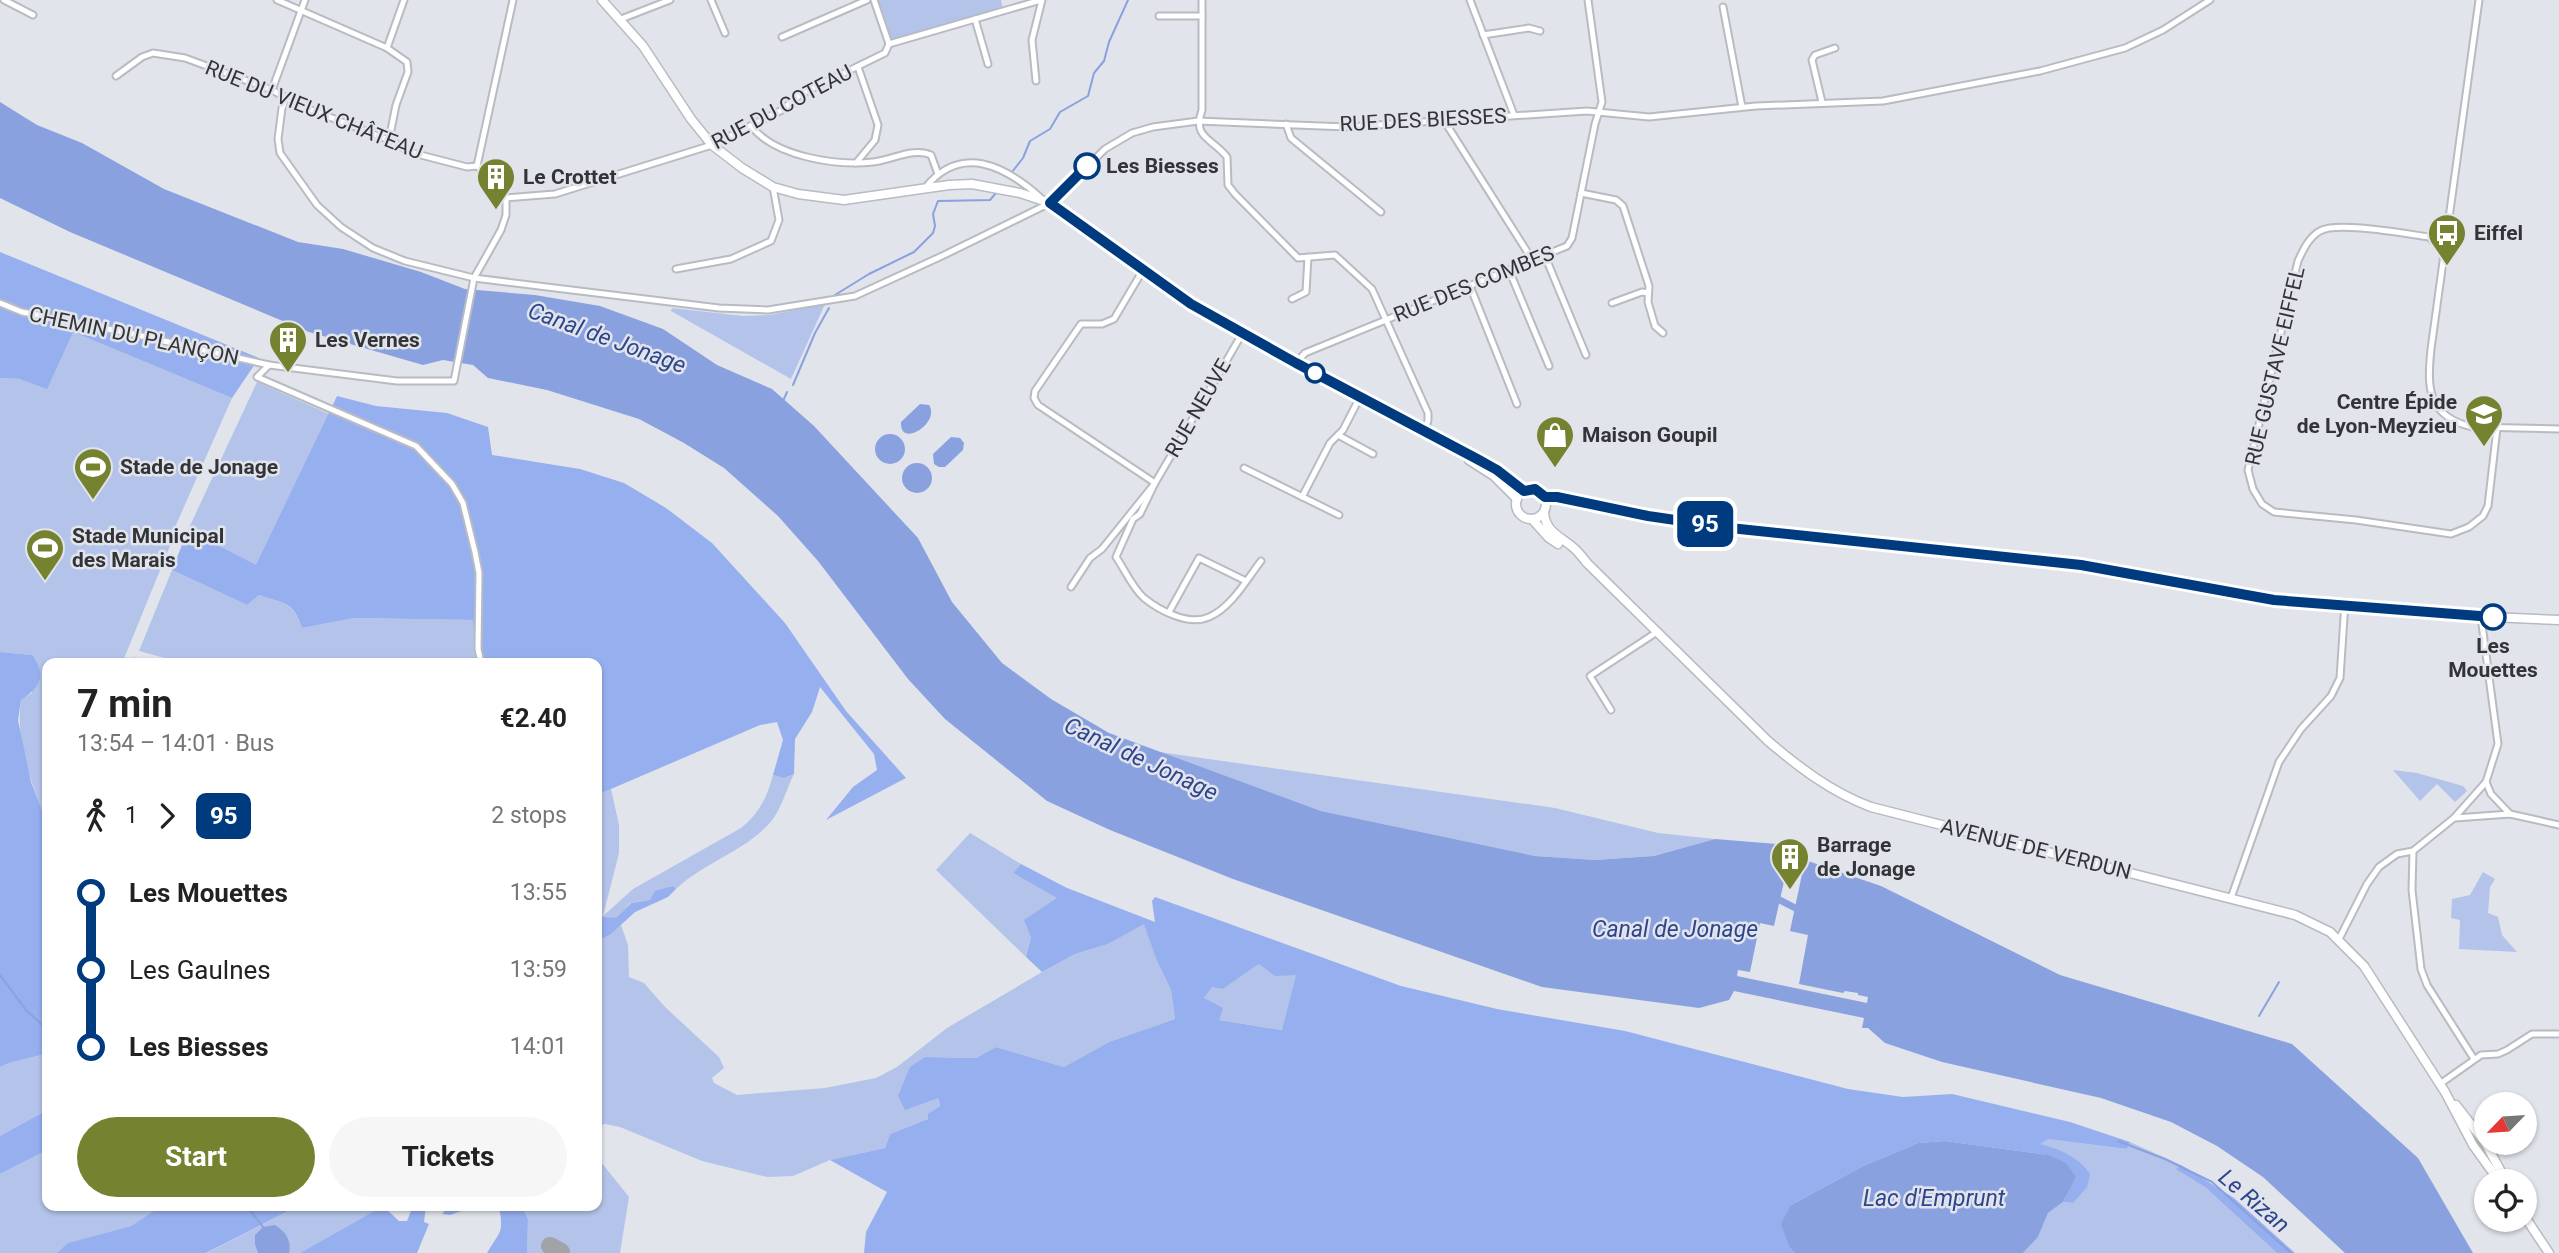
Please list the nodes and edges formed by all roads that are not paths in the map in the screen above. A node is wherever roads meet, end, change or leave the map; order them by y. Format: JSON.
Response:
{"nodes":[{"id":1,"x":4,"y":0,"type":"edge"},
{"id":2,"x":277,"y":0,"type":"edge"},
{"id":3,"x":304,"y":0,"type":"edge"},
{"id":4,"x":404,"y":0,"type":"edge"},
{"id":5,"x":513,"y":0,"type":"edge"},
{"id":6,"x":602,"y":0,"type":"edge"},
{"id":7,"x":670,"y":0,"type":"edge"},
{"id":8,"x":711,"y":0,"type":"edge"},
{"id":9,"x":867,"y":0,"type":"edge"},
{"id":10,"x":874,"y":0,"type":"edge"},
{"id":11,"x":1041,"y":0,"type":"edge"},
{"id":12,"x":1202,"y":0,"type":"edge"},
{"id":13,"x":1470,"y":0,"type":"edge"},
{"id":14,"x":1588,"y":0,"type":"edge"},
{"id":15,"x":2210,"y":0,"type":"edge"},
{"id":16,"x":2479,"y":0,"type":"edge"},
{"id":17,"x":1023,"y":2,"type":"edge"},
{"id":18,"x":1723,"y":7,"type":"dead end"},
{"id":19,"x":300,"y":10,"type":"junction"},
{"id":20,"x":33,"y":15,"type":"dead end"},
{"id":21,"x":1159,"y":16,"type":"dead end"},
{"id":22,"x":1202,"y":16,"type":"junction"},
{"id":23,"x":621,"y":19,"type":"junction"},
{"id":24,"x":975,"y":19,"type":"junction"},
{"id":25,"x":1540,"y":31,"type":"dead end"},
{"id":26,"x":725,"y":33,"type":"dead end"},
{"id":27,"x":1483,"y":35,"type":"junction"},
{"id":28,"x":782,"y":37,"type":"dead end"},
{"id":29,"x":889,"y":44,"type":"junction"},
{"id":30,"x":387,"y":48,"type":"junction"},
{"id":31,"x":1835,"y":48,"type":"dead end"},
{"id":32,"x":988,"y":64,"type":"dead end"},
{"id":33,"x":858,"y":67,"type":"junction"},
{"id":34,"x":116,"y":76,"type":"dead end"},
{"id":35,"x":1036,"y":81,"type":"dead end"},
{"id":36,"x":272,"y":90,"type":"junction"},
{"id":37,"x":286,"y":98,"type":"junction"},
{"id":38,"x":1822,"y":102,"type":"junction"},
{"id":39,"x":1742,"y":107,"type":"junction"},
{"id":40,"x":1600,"y":112,"type":"junction"},
{"id":41,"x":1514,"y":115,"type":"junction"},
{"id":42,"x":1198,"y":121,"type":"junction"},
{"id":43,"x":1445,"y":121,"type":"junction"},
{"id":44,"x":1286,"y":124,"type":"junction"},
{"id":45,"x":752,"y":127,"type":"junction"},
{"id":46,"x":388,"y":140,"type":"junction"},
{"id":47,"x":712,"y":145,"type":"junction"},
{"id":48,"x":856,"y":163,"type":"junction"},
{"id":49,"x":477,"y":166,"type":"junction"},
{"id":50,"x":938,"y":174,"type":"junction"},
{"id":51,"x":773,"y":187,"type":"junction"},
{"id":52,"x":925,"y":188,"type":"junction"},
{"id":53,"x":1581,"y":193,"type":"junction"},
{"id":54,"x":506,"y":198,"type":"junction"},
{"id":55,"x":1046,"y":201,"type":"junction"},
{"id":56,"x":1381,"y":212,"type":"dead end"},
{"id":57,"x":2448,"y":228,"type":"junction"},
{"id":58,"x":2428,"y":237,"type":"junction"},
{"id":59,"x":2444,"y":251,"type":"junction"},
{"id":60,"x":1545,"y":256,"type":"junction"},
{"id":61,"x":1308,"y":257,"type":"junction"},
{"id":62,"x":1533,"y":261,"type":"junction"},
{"id":63,"x":676,"y":270,"type":"dead end"},
{"id":64,"x":1143,"y":270,"type":"junction"},
{"id":65,"x":1509,"y":270,"type":"junction"},
{"id":66,"x":474,"y":278,"type":"junction"},
{"id":67,"x":1470,"y":286,"type":"junction"},
{"id":68,"x":1648,"y":293,"type":"junction"},
{"id":69,"x":1292,"y":299,"type":"dead end"},
{"id":70,"x":0,"y":303,"type":"edge"},
{"id":71,"x":1612,"y":303,"type":"dead end"},
{"id":72,"x":1386,"y":320,"type":"junction"},
{"id":73,"x":1662,"y":333,"type":"dead end"},
{"id":74,"x":1242,"y":334,"type":"junction"},
{"id":75,"x":1586,"y":355,"type":"dead end"},
{"id":76,"x":1296,"y":363,"type":"junction"},
{"id":77,"x":269,"y":365,"type":"junction"},
{"id":78,"x":1549,"y":366,"type":"dead end"},
{"id":79,"x":1360,"y":397,"type":"junction"},
{"id":80,"x":1517,"y":404,"type":"dead end"},
{"id":81,"x":2497,"y":428,"type":"junction"},
{"id":82,"x":2559,"y":429,"type":"edge"},
{"id":83,"x":1424,"y":431,"type":"junction"},
{"id":84,"x":1338,"y":435,"type":"junction"},
{"id":85,"x":1435,"y":436,"type":"junction"},
{"id":86,"x":1373,"y":454,"type":"dead end"},
{"id":87,"x":1244,"y":468,"type":"dead end"},
{"id":88,"x":1155,"y":483,"type":"junction"},
{"id":89,"x":1524,"y":491,"type":"junction"},
{"id":90,"x":1302,"y":497,"type":"junction"},
{"id":91,"x":1517,"y":499,"type":"junction"},
{"id":92,"x":1545,"y":505,"type":"junction"},
{"id":93,"x":1339,"y":516,"type":"dead end"},
{"id":94,"x":1532,"y":519,"type":"junction"},
{"id":95,"x":1261,"y":561,"type":"dead end"},
{"id":96,"x":1587,"y":563,"type":"junction"},
{"id":97,"x":1246,"y":582,"type":"junction"},
{"id":98,"x":1071,"y":587,"type":"dead end"},
{"id":99,"x":2345,"y":604,"type":"junction"},
{"id":100,"x":1169,"y":612,"type":"junction"},
{"id":101,"x":2481,"y":617,"type":"junction"},
{"id":102,"x":2559,"y":620,"type":"edge"},
{"id":103,"x":1657,"y":632,"type":"junction"},
{"id":104,"x":480,"y":658,"type":"edge"},
{"id":105,"x":1611,"y":710,"type":"dead end"},
{"id":106,"x":2486,"y":782,"type":"junction"},
{"id":107,"x":2510,"y":814,"type":"junction"},
{"id":108,"x":2454,"y":818,"type":"junction"},
{"id":109,"x":2559,"y":825,"type":"edge"},
{"id":110,"x":2413,"y":851,"type":"junction"},
{"id":111,"x":2231,"y":898,"type":"junction"},
{"id":112,"x":2339,"y":939,"type":"junction"},
{"id":113,"x":2559,"y":1034,"type":"edge"},
{"id":114,"x":2474,"y":1059,"type":"junction"},
{"id":115,"x":2443,"y":1088,"type":"junction"},
{"id":116,"x":2490,"y":1169,"type":"edge"},
{"id":117,"x":2500,"y":1169,"type":"edge"},
{"id":118,"x":2535,"y":1232,"type":"edge"},
{"id":119,"x":2549,"y":1253,"type":"edge"}],
"edges":[{"from":1,"to":20,"type":"street"},
{"from":2,"to":19,"type":"street"},
{"from":3,"to":19,"type":"street"},
{"from":4,"to":30,"type":"street"},
{"from":5,"to":49,"type":"street"},
{"from":6,"to":23,"type":"main road"},
{"from":7,"to":23,"type":"street"},
{"from":8,"to":26,"type":"street"},
{"from":9,"to":28,"type":"street"},
{"from":10,"to":29,"type":"street"},
{"from":11,"to":17,"type":"street"},
{"from":11,"to":35,"type":"street"},
{"from":12,"to":22,"type":"street"},
{"from":13,"to":27,"type":"street"},
{"from":14,"to":40,"type":"street","name":"RUE DES COMBES"},
{"from":15,"to":38,"type":"street","name":"RUE DES BIESSES"},
{"from":16,"to":57,"type":"street"},
{"from":17,"to":24,"type":"street"},
{"from":18,"to":39,"type":"street"},
{"from":19,"to":30,"type":"street"},
{"from":19,"to":36,"type":"street"},
{"from":21,"to":22,"type":"street"},
{"from":22,"to":42,"type":"street"},
{"from":23,"to":47,"type":"main road"},
{"from":24,"to":29,"type":"street"},
{"from":24,"to":32,"type":"street"},
{"from":25,"to":27,"type":"street"},
{"from":27,"to":41,"type":"street"},
{"from":29,"to":33,"type":"street","name":"RUE DU COTEAU"},
{"from":30,"to":46,"type":"street"},
{"from":31,"to":38,"type":"street"},
{"from":33,"to":45,"type":"street","name":"RUE DU COTEAU"},
{"from":33,"to":48,"type":"street"},
{"from":34,"to":36,"type":"street","name":"RUE DU VIEUX CHÂTEAU"},
{"from":36,"to":37,"type":"street","name":"RUE DU VIEUX CHÂTEAU"},
{"from":37,"to":46,"type":"street","name":"RUE DU VIEUX CHÂTEAU"},
{"from":37,"to":66,"type":"street","name":"RUE DES BIESSES"},
{"from":38,"to":39,"type":"street","name":"RUE DES BIESSES"},
{"from":39,"to":40,"type":"street","name":"RUE DES BIESSES"},
{"from":40,"to":41,"type":"street","name":"RUE DES BIESSES"},
{"from":40,"to":53,"type":"street","name":"RUE DES COMBES"},
{"from":41,"to":43,"type":"street","name":"RUE DES BIESSES"},
{"from":42,"to":44,"type":"street","name":"RUE DES BIESSES"},
{"from":42,"to":55,"type":"street","name":"RUE DES BIESSES"},
{"from":42,"to":61,"type":"street"},
{"from":43,"to":44,"type":"street","name":"RUE DES BIESSES"},
{"from":43,"to":62,"type":"street"},
{"from":44,"to":56,"type":"street"},
{"from":45,"to":47,"type":"street","name":"RUE DU COTEAU"},
{"from":45,"to":48,"type":"street"},
{"from":46,"to":49,"type":"street","name":"RUE DU VIEUX CHÂTEAU"},
{"from":47,"to":51,"type":"main road"},
{"from":47,"to":54,"type":"street","name":"RUE DU COTEAU"},
{"from":48,"to":50,"type":"street"},
{"from":49,"to":54,"type":"street"},
{"from":50,"to":52,"type":"street"},
{"from":50,"to":55,"type":"street"},
{"from":51,"to":52,"type":"main road"},
{"from":51,"to":63,"type":"street"},
{"from":52,"to":55,"type":"main road"},
{"from":53,"to":60,"type":"street","name":"RUE DES COMBES"},
{"from":53,"to":68,"type":"street"},
{"from":54,"to":66,"type":"street"},
{"from":55,"to":64,"type":"main road"},
{"from":55,"to":66,"type":"street","name":"RUE DES BIESSES"},
{"from":57,"to":58,"type":"street"},
{"from":57,"to":59,"type":"street"},
{"from":58,"to":59,"type":"street"},
{"from":58,"to":81,"type":"street","name":"RUE GUSTAVE EIFFEL"},
{"from":59,"to":81,"type":"street"},
{"from":60,"to":62,"type":"street","name":"RUE DES COMBES"},
{"from":60,"to":75,"type":"street"},
{"from":61,"to":69,"type":"street"},
{"from":61,"to":72,"type":"street"},
{"from":62,"to":65,"type":"street","name":"RUE DES COMBES"},
{"from":64,"to":74,"type":"main road"},
{"from":64,"to":88,"type":"street"},
{"from":65,"to":67,"type":"street","name":"RUE DES COMBES"},
{"from":65,"to":78,"type":"street"},
{"from":66,"to":77,"type":"street","name":"CHEMIN DU PLANÇON"},
{"from":67,"to":72,"type":"street","name":"RUE DES COMBES"},
{"from":67,"to":80,"type":"street"},
{"from":68,"to":71,"type":"street"},
{"from":68,"to":73,"type":"street"},
{"from":70,"to":77,"type":"street","name":"CHEMIN DU PLANÇON"},
{"from":72,"to":76,"type":"street","name":"RUE DES COMBES"},
{"from":72,"to":83,"type":"street"},
{"from":74,"to":76,"type":"main road"},
{"from":74,"to":88,"type":"street","name":"RUE NEUVE"},
{"from":76,"to":79,"type":"main road"},
{"from":77,"to":104,"type":"street"},
{"from":79,"to":83,"type":"main road"},
{"from":79,"to":84,"type":"street"},
{"from":81,"to":82,"type":"street"},
{"from":83,"to":85,"type":"main road"},
{"from":84,"to":86,"type":"street"},
{"from":84,"to":90,"type":"street"},
{"from":85,"to":89,"type":"main road"},
{"from":85,"to":91,"type":"main road"},
{"from":87,"to":90,"type":"street"},
{"from":88,"to":98,"type":"street","name":"RUE NEUVE"},
{"from":88,"to":100,"type":"street","name":"RUE NEUVE"},
{"from":89,"to":91,"type":"main road"},
{"from":89,"to":92,"type":"main road"},
{"from":90,"to":93,"type":"street"},
{"from":91,"to":94,"type":"main road"},
{"from":92,"to":94,"type":"main road"},
{"from":92,"to":96,"type":"main road","name":"AVENUE DE VERDUN"},
{"from":92,"to":99,"type":"main road"},
{"from":94,"to":96,"type":"main road","name":"AVENUE DE VERDUN"},
{"from":95,"to":97,"type":"street"},
{"from":96,"to":103,"type":"main road","name":"AVENUE DE VERDUN"},
{"from":97,"to":100,"type":"street"},
{"from":97,"to":100,"type":"street"},
{"from":99,"to":101,"type":"main road"},
{"from":99,"to":111,"type":"street"},
{"from":101,"to":102,"type":"main road"},
{"from":101,"to":106,"type":"street"},
{"from":103,"to":105,"type":"street"},
{"from":103,"to":111,"type":"main road","name":"AVENUE DE VERDUN"},
{"from":106,"to":107,"type":"street"},
{"from":106,"to":108,"type":"street"},
{"from":107,"to":108,"type":"street"},
{"from":107,"to":109,"type":"street"},
{"from":108,"to":110,"type":"street"},
{"from":110,"to":112,"type":"street"},
{"from":110,"to":114,"type":"street"},
{"from":111,"to":112,"type":"main road","name":"AVENUE DE VERDUN"},
{"from":112,"to":115,"type":"main road","name":"AVENUE DE VERDUN"},
{"from":113,"to":114,"type":"street"},
{"from":114,"to":115,"type":"street"},
{"from":115,"to":116,"type":"main road","name":"AVENUE DE VERDUN"},
{"from":115,"to":117,"type":"main road","name":"AVENUE DE VERDUN"},
{"from":118,"to":119,"type":"main road"}]}
